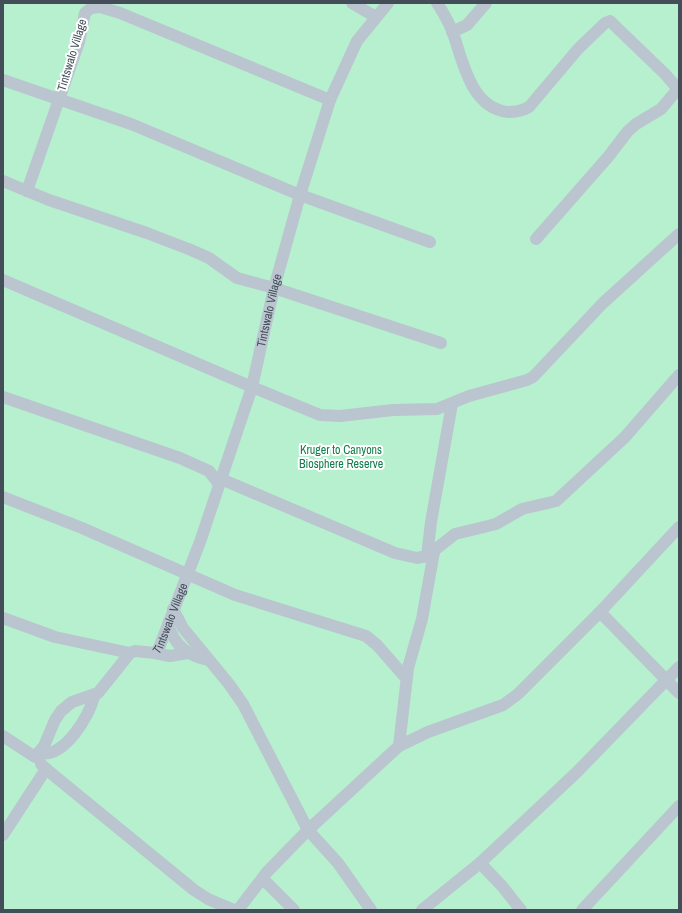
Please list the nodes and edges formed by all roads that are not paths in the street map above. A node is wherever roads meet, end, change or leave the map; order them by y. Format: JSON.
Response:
{"nodes":[{"id":1,"x":352,"y":3,"type":"edge"},
{"id":2,"x":388,"y":3,"type":"edge"},
{"id":3,"x":437,"y":3,"type":"edge"},
{"id":4,"x":486,"y":3,"type":"edge"},
{"id":5,"x":91,"y":5,"type":"edge"},
{"id":6,"x":376,"y":17,"type":"junction"},
{"id":7,"x":452,"y":32,"type":"junction"},
{"id":8,"x":3,"y":80,"type":"edge"},
{"id":9,"x":678,"y":89,"type":"edge"},
{"id":10,"x":59,"y":98,"type":"junction"},
{"id":11,"x":330,"y":100,"type":"junction"},
{"id":12,"x":3,"y":181,"type":"edge"},
{"id":13,"x":27,"y":191,"type":"junction"},
{"id":14,"x":300,"y":195,"type":"junction"},
{"id":15,"x":679,"y":234,"type":"edge"},
{"id":16,"x":536,"y":239,"type":"dead end"},
{"id":17,"x":430,"y":242,"type":"dead end"},
{"id":18,"x":3,"y":280,"type":"edge"},
{"id":19,"x":274,"y":288,"type":"junction"},
{"id":20,"x":441,"y":343,"type":"dead end"},
{"id":21,"x":679,"y":375,"type":"edge"},
{"id":22,"x":252,"y":387,"type":"junction"},
{"id":23,"x":3,"y":397,"type":"edge"},
{"id":24,"x":452,"y":404,"type":"junction"},
{"id":25,"x":227,"y":461,"type":"junction"},
{"id":26,"x":210,"y":471,"type":"junction"},
{"id":27,"x":220,"y":481,"type":"junction"},
{"id":28,"x":3,"y":497,"type":"edge"},
{"id":29,"x":679,"y":527,"type":"edge"},
{"id":30,"x":431,"y":554,"type":"junction"},
{"id":31,"x":187,"y":576,"type":"junction"},
{"id":32,"x":173,"y":609,"type":"junction"},
{"id":33,"x":600,"y":612,"type":"junction"},
{"id":34,"x":3,"y":618,"type":"edge"},
{"id":35,"x":168,"y":624,"type":"junction"},
{"id":36,"x":130,"y":653,"type":"junction"},
{"id":37,"x":155,"y":653,"type":"junction"},
{"id":38,"x":188,"y":653,"type":"junction"},
{"id":39,"x":209,"y":660,"type":"junction"},
{"id":40,"x":679,"y":667,"type":"edge"},
{"id":41,"x":406,"y":678,"type":"junction"},
{"id":42,"x":667,"y":681,"type":"junction"},
{"id":43,"x":679,"y":693,"type":"edge"},
{"id":44,"x":95,"y":694,"type":"junction"},
{"id":45,"x":3,"y":736,"type":"edge"},
{"id":46,"x":399,"y":746,"type":"junction"},
{"id":47,"x":37,"y":755,"type":"junction"},
{"id":48,"x":46,"y":769,"type":"junction"},
{"id":49,"x":679,"y":806,"type":"edge"},
{"id":50,"x":308,"y":830,"type":"junction"},
{"id":51,"x":3,"y":835,"type":"edge"},
{"id":52,"x":480,"y":863,"type":"junction"},
{"id":53,"x":262,"y":879,"type":"junction"},
{"id":54,"x":234,"y":910,"type":"edge"},
{"id":55,"x":238,"y":910,"type":"edge"},
{"id":56,"x":294,"y":910,"type":"edge"},
{"id":57,"x":371,"y":910,"type":"edge"},
{"id":58,"x":422,"y":910,"type":"edge"},
{"id":59,"x":522,"y":910,"type":"edge"},
{"id":60,"x":582,"y":910,"type":"edge"}],
"edges":[{"from":1,"to":6,"type":"street"},
{"from":2,"to":6,"type":"street"},
{"from":3,"to":7,"type":"street"},
{"from":4,"to":7,"type":"street"},
{"from":5,"to":10,"type":"street","name":"Tintswalo Village"},
{"from":5,"to":11,"type":"street","name":"Tintswalo Village"},
{"from":6,"to":11,"type":"street"},
{"from":7,"to":9,"type":"street"},
{"from":8,"to":10,"type":"street"},
{"from":9,"to":16,"type":"street"},
{"from":10,"to":13,"type":"street","name":"Tintswalo Village"},
{"from":10,"to":14,"type":"street"},
{"from":11,"to":14,"type":"street","name":"Tintswalo Village"},
{"from":12,"to":13,"type":"street"},
{"from":13,"to":19,"type":"street"},
{"from":14,"to":17,"type":"street"},
{"from":14,"to":19,"type":"street","name":"Tintswalo Village"},
{"from":15,"to":24,"type":"street"},
{"from":18,"to":22,"type":"street"},
{"from":19,"to":20,"type":"street"},
{"from":19,"to":22,"type":"street","name":"Tintswalo Village"},
{"from":21,"to":30,"type":"street"},
{"from":22,"to":24,"type":"street"},
{"from":22,"to":25,"type":"street","name":"Tintswalo Village"},
{"from":23,"to":26,"type":"street"},
{"from":24,"to":30,"type":"street"},
{"from":25,"to":26,"type":"street"},
{"from":25,"to":27,"type":"street","name":"Tintswalo Village"},
{"from":26,"to":27,"type":"street"},
{"from":27,"to":30,"type":"street"},
{"from":27,"to":31,"type":"street","name":"Tintswalo Village"},
{"from":28,"to":31,"type":"street"},
{"from":29,"to":33,"type":"street"},
{"from":30,"to":41,"type":"street"},
{"from":31,"to":32,"type":"street","name":"Tintswalo Village"},
{"from":31,"to":41,"type":"street"},
{"from":32,"to":35,"type":"street","name":"Tintswalo Village"},
{"from":32,"to":39,"type":"street"},
{"from":33,"to":42,"type":"street"},
{"from":33,"to":46,"type":"street"},
{"from":34,"to":36,"type":"street"},
{"from":35,"to":37,"type":"street","name":"Tintswalo Village"},
{"from":35,"to":38,"type":"street"},
{"from":36,"to":37,"type":"street","name":"Tintswalo Village"},
{"from":36,"to":44,"type":"street","name":"Tintswalo Village"},
{"from":37,"to":38,"type":"street"},
{"from":38,"to":39,"type":"street"},
{"from":39,"to":50,"type":"street"},
{"from":40,"to":42,"type":"street"},
{"from":41,"to":46,"type":"street"},
{"from":42,"to":43,"type":"street"},
{"from":42,"to":52,"type":"street"},
{"from":44,"to":47,"type":"street","name":"Tintswalo Village"},
{"from":44,"to":47,"type":"street"},
{"from":45,"to":47,"type":"street"},
{"from":46,"to":50,"type":"street"},
{"from":47,"to":48,"type":"street"},
{"from":48,"to":51,"type":"street"},
{"from":48,"to":54,"type":"street"},
{"from":49,"to":60,"type":"street"},
{"from":50,"to":53,"type":"street"},
{"from":50,"to":57,"type":"street"},
{"from":52,"to":58,"type":"street"},
{"from":52,"to":59,"type":"street"},
{"from":53,"to":55,"type":"street"},
{"from":53,"to":56,"type":"street"}]}
